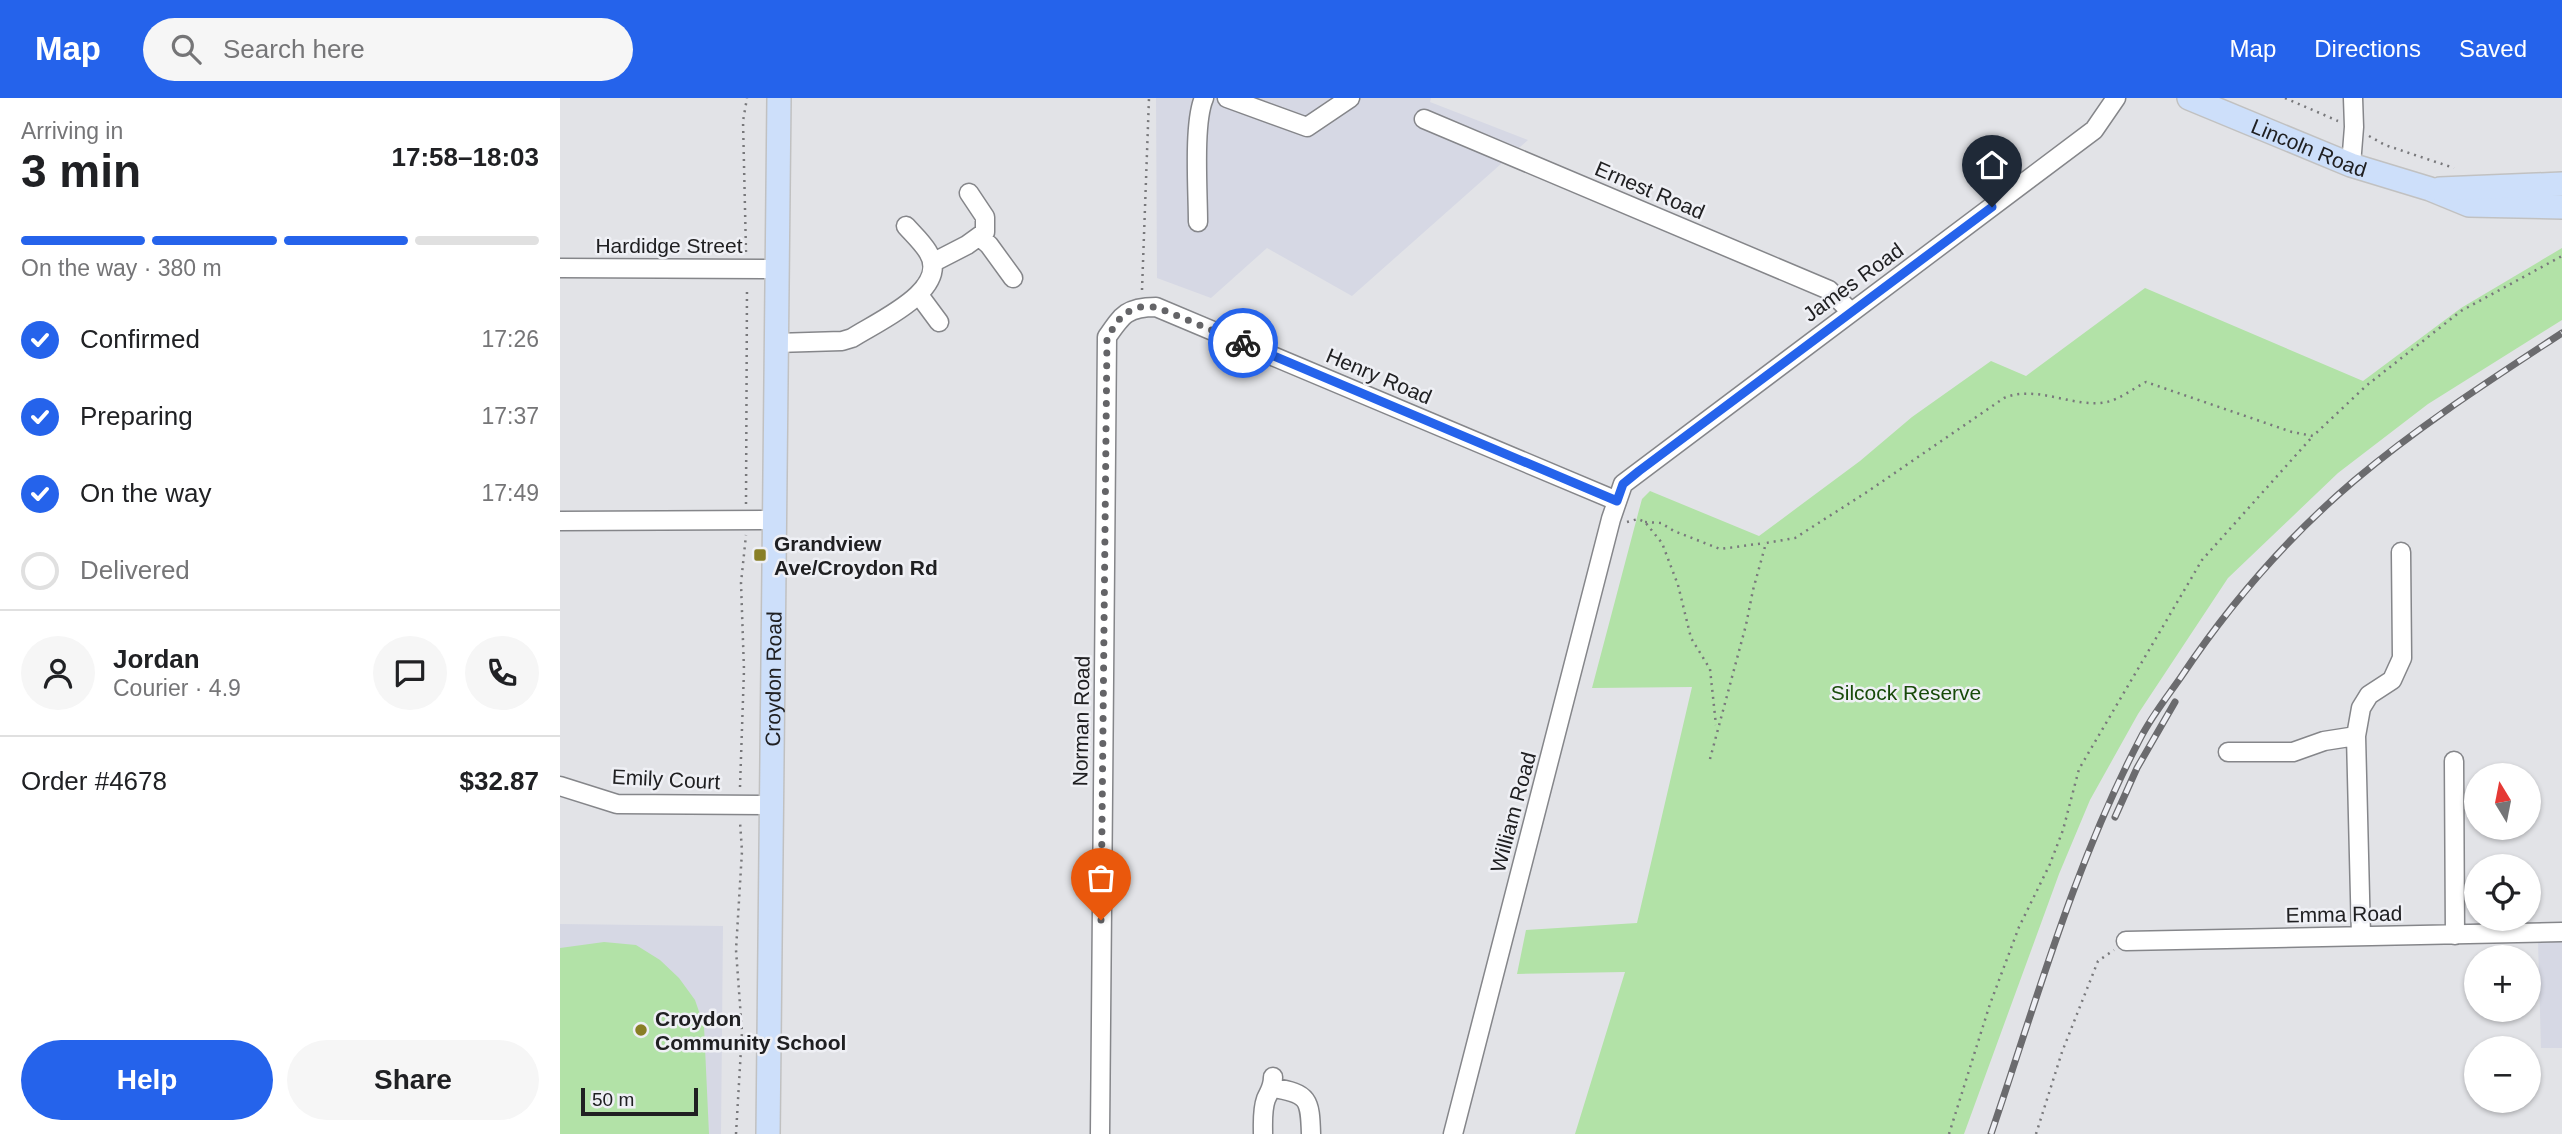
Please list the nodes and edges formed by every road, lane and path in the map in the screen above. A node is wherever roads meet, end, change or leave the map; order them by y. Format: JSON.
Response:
{"nodes":[{"id":1,"x":747,"y":98,"type":"edge"},
{"id":2,"x":779,"y":98,"type":"edge"},
{"id":3,"x":1149,"y":98,"type":"edge"},
{"id":4,"x":1204,"y":98,"type":"edge"},
{"id":5,"x":1227,"y":98,"type":"edge"},
{"id":6,"x":1350,"y":98,"type":"edge"},
{"id":7,"x":2116,"y":98,"type":"edge"},
{"id":8,"x":2189,"y":98,"type":"edge"},
{"id":9,"x":2285,"y":98,"type":"edge"},
{"id":10,"x":2353,"y":98,"type":"edge"},
{"id":11,"x":1424,"y":119,"type":"dead end"},
{"id":12,"x":2354,"y":127,"type":"junction"},
{"id":13,"x":2351,"y":165,"type":"junction"},
{"id":14,"x":2460,"y":170,"type":"dead end"},
{"id":15,"x":2562,"y":184,"type":"edge"},
{"id":16,"x":2430,"y":189,"type":"junction"},
{"id":17,"x":969,"y":193,"type":"dead end"},
{"id":18,"x":2562,"y":207,"type":"edge"},
{"id":19,"x":1198,"y":222,"type":"dead end"},
{"id":20,"x":906,"y":226,"type":"dead end"},
{"id":21,"x":980,"y":237,"type":"junction"},
{"id":22,"x":2562,"y":256,"type":"edge"},
{"id":23,"x":932,"y":262,"type":"junction"},
{"id":24,"x":560,"y":268,"type":"edge"},
{"id":25,"x":747,"y":269,"type":"junction"},
{"id":26,"x":777,"y":270,"type":"junction"},
{"id":27,"x":1013,"y":278,"type":"dead end"},
{"id":28,"x":919,"y":295,"type":"junction"},
{"id":29,"x":1140,"y":307,"type":"junction"},
{"id":30,"x":1851,"y":312,"type":"junction"},
{"id":31,"x":939,"y":322,"type":"dead end"},
{"id":32,"x":776,"y":343,"type":"junction"},
{"id":33,"x":2313,"y":436,"type":"junction"},
{"id":34,"x":1617,"y":501,"type":"junction"},
{"id":35,"x":1611,"y":519,"type":"junction"},
{"id":36,"x":747,"y":520,"type":"junction"},
{"id":37,"x":775,"y":520,"type":"junction"},
{"id":38,"x":560,"y":521,"type":"edge"},
{"id":39,"x":1645,"y":522,"type":"junction"},
{"id":40,"x":1766,"y":543,"type":"junction"},
{"id":41,"x":2402,"y":552,"type":"dead end"},
{"id":42,"x":1717,"y":728,"type":"junction"},
{"id":43,"x":2356,"y":736,"type":"junction"},
{"id":44,"x":2228,"y":752,"type":"dead end"},
{"id":45,"x":1710,"y":759,"type":"dead end"},
{"id":46,"x":2454,"y":761,"type":"dead end"},
{"id":47,"x":560,"y":786,"type":"edge"},
{"id":48,"x":740,"y":805,"type":"junction"},
{"id":49,"x":771,"y":805,"type":"junction"},
{"id":50,"x":2562,"y":932,"type":"edge"},
{"id":51,"x":2455,"y":934,"type":"junction"},
{"id":52,"x":2361,"y":936,"type":"junction"},
{"id":53,"x":2126,"y":941,"type":"joint"},
{"id":54,"x":736,"y":1134,"type":"edge"},
{"id":55,"x":768,"y":1134,"type":"edge"},
{"id":56,"x":1100,"y":1134,"type":"edge"},
{"id":57,"x":1263,"y":1134,"type":"edge"},
{"id":58,"x":1311,"y":1134,"type":"edge"},
{"id":59,"x":1453,"y":1134,"type":"edge"},
{"id":60,"x":1949,"y":1134,"type":"edge"},
{"id":61,"x":2036,"y":1134,"type":"edge"}],
"edges":[{"from":1,"to":25,"type":"path"},
{"from":2,"to":26,"type":"main road","name":"Croydon Road"},
{"from":3,"to":29,"type":"path"},
{"from":4,"to":19,"type":"street"},
{"from":5,"to":6,"type":"street"},
{"from":7,"to":30,"type":"street","name":"James Road"},
{"from":8,"to":13,"type":"main road","name":"Lincoln Road"},
{"from":9,"to":12,"type":"path"},
{"from":10,"to":12,"type":"street"},
{"from":11,"to":30,"type":"street","name":"Ernest Road"},
{"from":12,"to":13,"type":"street"},
{"from":12,"to":14,"type":"path"},
{"from":13,"to":16,"type":"main road","name":"Lincoln Road"},
{"from":15,"to":16,"type":"main road","name":"Lincoln Road"},
{"from":16,"to":18,"type":"main road","name":"Lincoln Road"},
{"from":17,"to":21,"type":"street"},
{"from":20,"to":23,"type":"street"},
{"from":21,"to":23,"type":"street"},
{"from":21,"to":27,"type":"street"},
{"from":22,"to":33,"type":"path"},
{"from":23,"to":28,"type":"street"},
{"from":24,"to":25,"type":"street","name":"Hardidge Street"},
{"from":25,"to":26,"type":"street","name":"Hardidge Street"},
{"from":25,"to":36,"type":"path"},
{"from":26,"to":32,"type":"main road","name":"Croydon Road"},
{"from":28,"to":31,"type":"street"},
{"from":28,"to":32,"type":"street"},
{"from":29,"to":34,"type":"street","name":"Henry Road"},
{"from":29,"to":56,"type":"street","name":"Norman Road"},
{"from":30,"to":34,"type":"street","name":"James Road"},
{"from":32,"to":37,"type":"main road","name":"Croydon Road"},
{"from":33,"to":40,"type":"path"},
{"from":33,"to":60,"type":"path"},
{"from":34,"to":35,"type":"street","name":"William Road"},
{"from":35,"to":39,"type":"path"},
{"from":35,"to":59,"type":"street","name":"William Road"},
{"from":36,"to":37,"type":"street"},
{"from":36,"to":38,"type":"street"},
{"from":36,"to":48,"type":"path"},
{"from":37,"to":49,"type":"main road","name":"Croydon Road"},
{"from":39,"to":40,"type":"path"},
{"from":39,"to":42,"type":"path"},
{"from":40,"to":42,"type":"path"},
{"from":41,"to":43,"type":"street"},
{"from":42,"to":45,"type":"path"},
{"from":43,"to":44,"type":"street"},
{"from":43,"to":52,"type":"street"},
{"from":46,"to":51,"type":"street"},
{"from":47,"to":48,"type":"street","name":"Emily Court"},
{"from":48,"to":49,"type":"street","name":"Emily Court"},
{"from":48,"to":54,"type":"path"},
{"from":49,"to":55,"type":"main road","name":"Croydon Road"},
{"from":50,"to":51,"type":"street","name":"Emma Road"},
{"from":51,"to":52,"type":"street","name":"Emma Road"},
{"from":52,"to":53,"type":"street","name":"Emma Road"},
{"from":53,"to":61,"type":"path"},
{"from":57,"to":58,"type":"street"}]}
